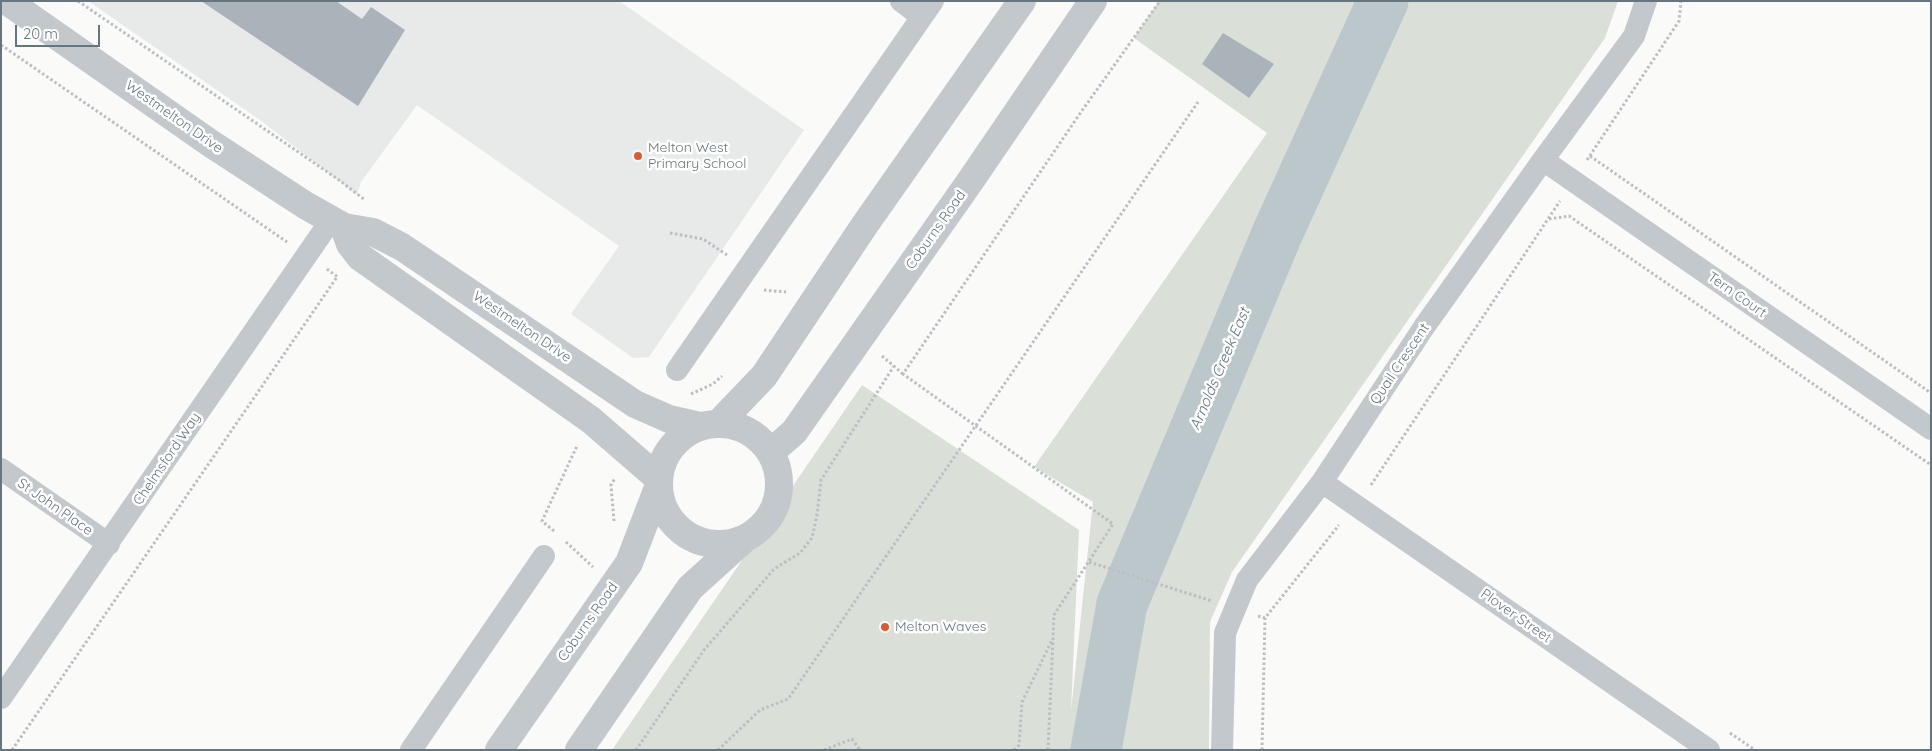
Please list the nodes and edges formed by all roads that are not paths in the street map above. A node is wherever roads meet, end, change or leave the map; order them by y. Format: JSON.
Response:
{"nodes":[{"id":1,"x":7,"y":1,"type":"edge"},
{"id":2,"x":901,"y":1,"type":"edge"},
{"id":3,"x":1022,"y":1,"type":"edge"},
{"id":4,"x":1093,"y":1,"type":"edge"},
{"id":5,"x":1646,"y":1,"type":"edge"},
{"id":6,"x":928,"y":9,"type":"edge"},
{"id":7,"x":1543,"y":160,"type":"junction"},
{"id":8,"x":338,"y":223,"type":"junction"},
{"id":9,"x":677,"y":370,"type":"dead end"},
{"id":10,"x":710,"y":425,"type":"junction"},
{"id":11,"x":1931,"y":430,"type":"edge"},
{"id":12,"x":771,"y":452,"type":"junction"},
{"id":13,"x":1,"y":469,"type":"edge"},
{"id":14,"x":659,"y":482,"type":"junction"},
{"id":15,"x":1322,"y":482,"type":"junction"},
{"id":16,"x":743,"y":540,"type":"junction"},
{"id":17,"x":109,"y":544,"type":"junction"},
{"id":18,"x":544,"y":556,"type":"dead end"},
{"id":19,"x":1,"y":698,"type":"edge"},
{"id":20,"x":411,"y":750,"type":"edge"},
{"id":21,"x":499,"y":750,"type":"edge"},
{"id":22,"x":579,"y":750,"type":"edge"},
{"id":23,"x":1222,"y":750,"type":"edge"},
{"id":24,"x":1710,"y":750,"type":"edge"}],
"edges":[{"from":1,"to":8,"type":"street","name":"Westmelton Drive"},
{"from":2,"to":6,"type":"street"},
{"from":3,"to":10,"type":"street"},
{"from":4,"to":12,"type":"street","name":"Coburns Road"},
{"from":5,"to":7,"type":"street","name":"Quail Crescent"},
{"from":6,"to":9,"type":"street"},
{"from":7,"to":11,"type":"street","name":"Tern Court"},
{"from":7,"to":15,"type":"street","name":"Quail Crescent"},
{"from":8,"to":10,"type":"street","name":"Westmelton Drive"},
{"from":8,"to":14,"type":"street"},
{"from":8,"to":17,"type":"street","name":"Chelmsford Way"},
{"from":10,"to":12,"type":"street"},
{"from":10,"to":14,"type":"street"},
{"from":12,"to":16,"type":"street"},
{"from":13,"to":17,"type":"street","name":"St John Place"},
{"from":14,"to":16,"type":"street"},
{"from":14,"to":21,"type":"street","name":"Coburns Road"},
{"from":15,"to":23,"type":"street","name":"Quail Crescent"},
{"from":15,"to":24,"type":"street","name":"Plover Street"},
{"from":16,"to":22,"type":"street"},
{"from":17,"to":19,"type":"street","name":"Chelmsford Way"},
{"from":18,"to":20,"type":"street"}]}
